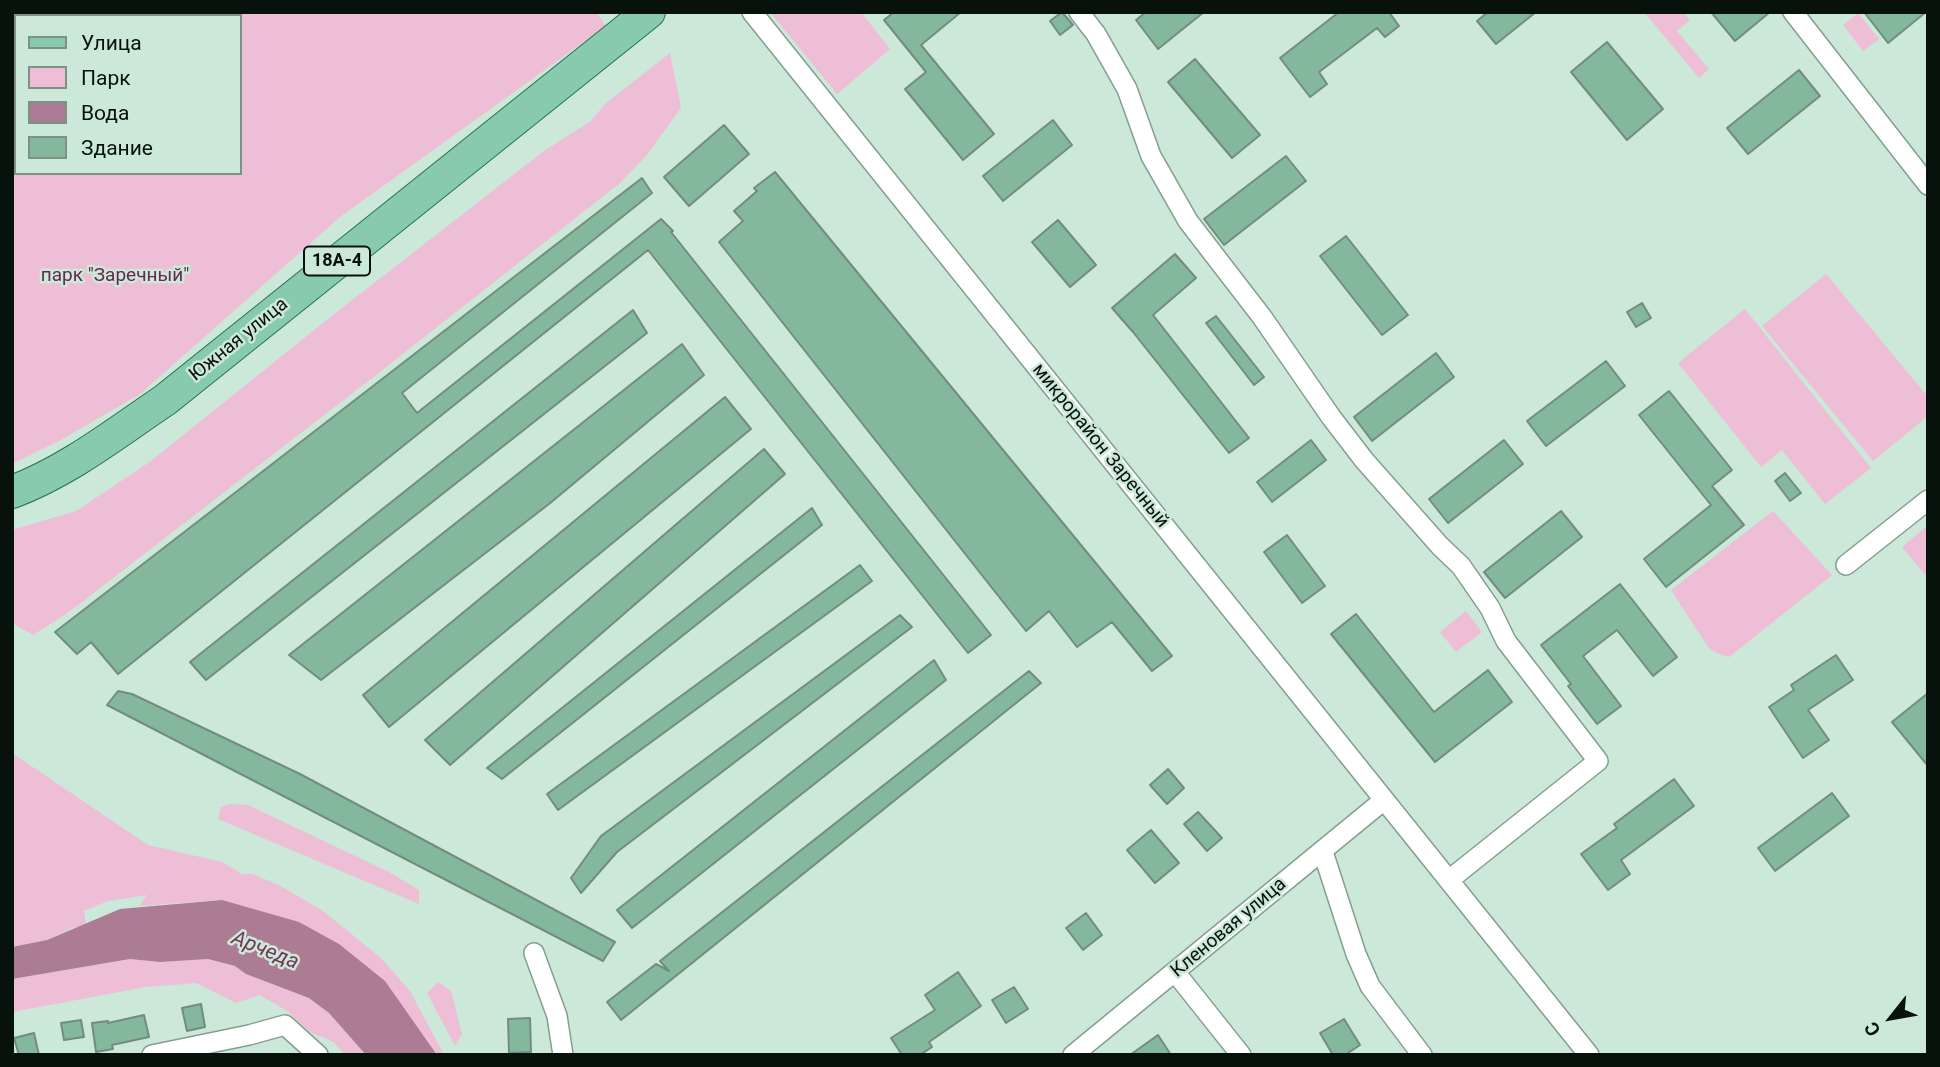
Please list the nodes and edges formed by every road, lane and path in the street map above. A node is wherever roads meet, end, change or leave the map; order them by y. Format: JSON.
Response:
{"nodes":[{"id":1,"x":649,"y":12,"type":"edge"},
{"id":2,"x":752,"y":12,"type":"edge"},
{"id":3,"x":1079,"y":12,"type":"edge"},
{"id":4,"x":1793,"y":12,"type":"edge"},
{"id":5,"x":1928,"y":185,"type":"edge"},
{"id":6,"x":12,"y":492,"type":"edge"},
{"id":7,"x":1928,"y":500,"type":"edge"},
{"id":8,"x":1846,"y":565,"type":"dead end"},
{"id":9,"x":1384,"y":800,"type":"junction"},
{"id":10,"x":1323,"y":852,"type":"junction"},
{"id":11,"x":1449,"y":880,"type":"junction"},
{"id":12,"x":534,"y":953,"type":"dead end"},
{"id":13,"x":1175,"y":972,"type":"junction"},
{"id":14,"x":152,"y":1055,"type":"edge"},
{"id":15,"x":318,"y":1055,"type":"edge"},
{"id":16,"x":563,"y":1055,"type":"edge"},
{"id":17,"x":1073,"y":1055,"type":"edge"},
{"id":18,"x":1241,"y":1055,"type":"edge"},
{"id":19,"x":1422,"y":1055,"type":"edge"},
{"id":20,"x":1589,"y":1055,"type":"edge"}],
"edges":[{"from":1,"to":6,"type":"main road","name":"Южная улица","number":"18А-4"},
{"from":2,"to":9,"type":"street","name":"микрорайон Заречный"},
{"from":3,"to":11,"type":"street"},
{"from":4,"to":5,"type":"street"},
{"from":7,"to":8,"type":"street"},
{"from":9,"to":10,"type":"street","name":"Кленовая улица"},
{"from":9,"to":11,"type":"street","name":"микрорайон Заречный"},
{"from":10,"to":13,"type":"street","name":"Кленовая улица"},
{"from":10,"to":19,"type":"street"},
{"from":11,"to":20,"type":"street","name":"микрорайон Заречный"},
{"from":12,"to":16,"type":"street"},
{"from":13,"to":17,"type":"street","name":"Кленовая улица"},
{"from":13,"to":18,"type":"street"},
{"from":14,"to":15,"type":"street"}]}
